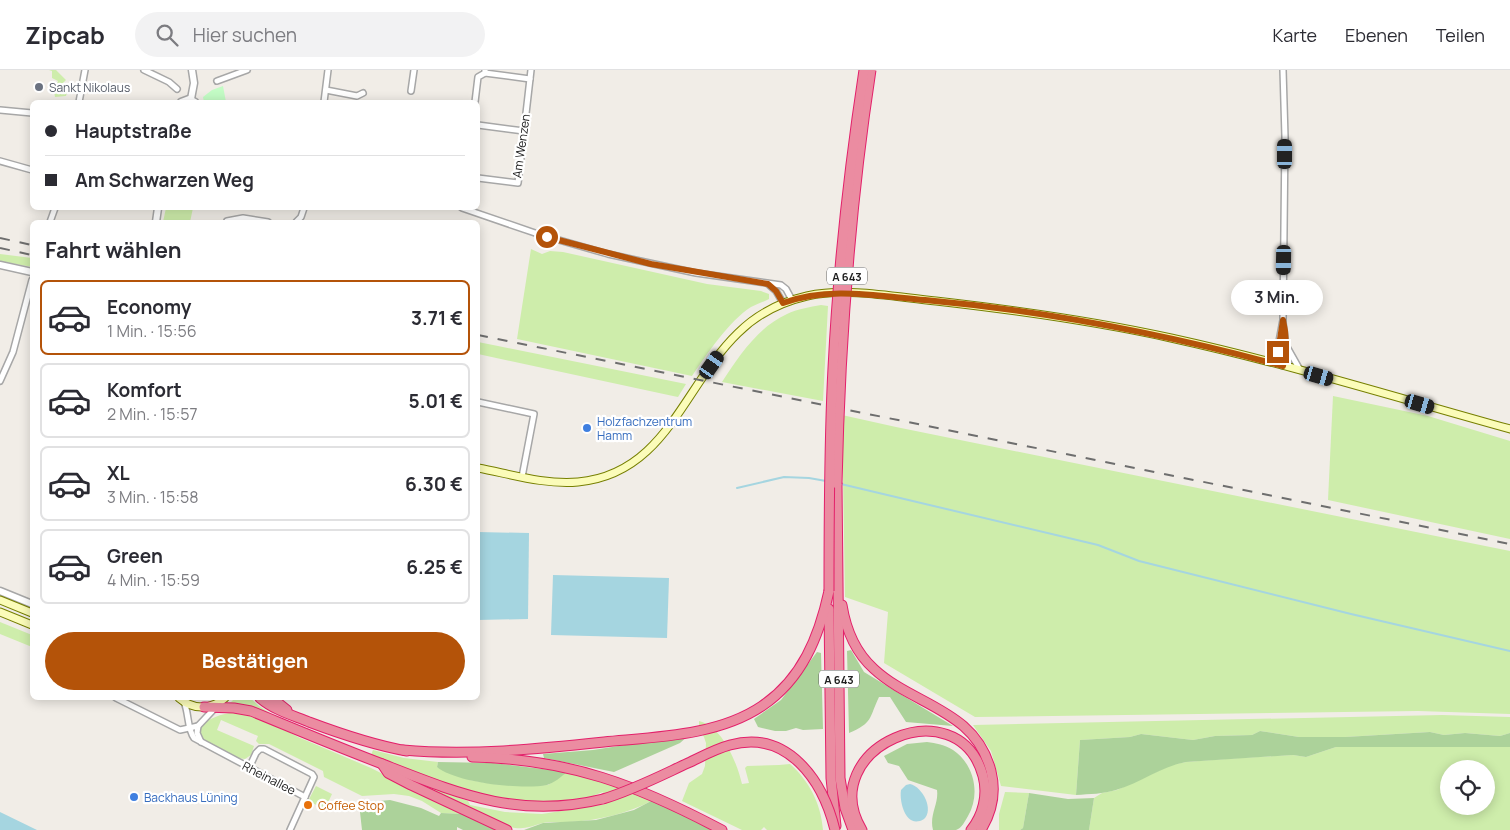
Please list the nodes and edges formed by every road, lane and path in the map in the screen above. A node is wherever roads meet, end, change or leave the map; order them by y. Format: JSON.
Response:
{"nodes":[{"id":1,"x":85,"y":70,"type":"edge"},
{"id":2,"x":144,"y":70,"type":"edge"},
{"id":3,"x":192,"y":70,"type":"edge"},
{"id":4,"x":247,"y":70,"type":"edge"},
{"id":5,"x":328,"y":70,"type":"edge"},
{"id":6,"x":414,"y":70,"type":"edge"},
{"id":7,"x":531,"y":70,"type":"edge"},
{"id":8,"x":864,"y":70,"type":"edge"},
{"id":9,"x":872,"y":70,"type":"edge"},
{"id":10,"x":1283,"y":70,"type":"edge"},
{"id":11,"x":485,"y":71,"type":"edge"},
{"id":12,"x":530,"y":79,"type":"junction"},
{"id":13,"x":217,"y":81,"type":"dead end"},
{"id":14,"x":177,"y":89,"type":"dead end"},
{"id":15,"x":326,"y":90,"type":"junction"},
{"id":16,"x":411,"y":91,"type":"dead end"},
{"id":17,"x":364,"y":93,"type":"dead end"},
{"id":18,"x":79,"y":100,"type":"edge"},
{"id":19,"x":193,"y":100,"type":"edge"},
{"id":20,"x":324,"y":100,"type":"edge"},
{"id":21,"x":475,"y":100,"type":"edge"},
{"id":22,"x":0,"y":110,"type":"edge"},
{"id":23,"x":30,"y":113,"type":"edge"},
{"id":24,"x":480,"y":125,"type":"edge"},
{"id":25,"x":524,"y":132,"type":"junction"},
{"id":26,"x":0,"y":161,"type":"edge"},
{"id":27,"x":30,"y":169,"type":"edge"},
{"id":28,"x":480,"y":178,"type":"edge"},
{"id":29,"x":468,"y":210,"type":"edge"},
{"id":30,"x":227,"y":220,"type":"dead end"},
{"id":31,"x":256,"y":220,"type":"edge"},
{"id":32,"x":0,"y":265,"type":"edge"},
{"id":33,"x":30,"y":272,"type":"edge"},
{"id":34,"x":768,"y":284,"type":"junction"},
{"id":35,"x":30,"y":288,"type":"edge"},
{"id":36,"x":792,"y":300,"type":"junction"},
{"id":37,"x":783,"y":303,"type":"junction"},
{"id":38,"x":1283,"y":320,"type":"junction"},
{"id":39,"x":1286,"y":346,"type":"junction"},
{"id":40,"x":1275,"y":364,"type":"junction"},
{"id":41,"x":1283,"y":366,"type":"junction"},
{"id":42,"x":1301,"y":371,"type":"junction"},
{"id":43,"x":0,"y":384,"type":"edge"},
{"id":44,"x":480,"y":402,"type":"edge"},
{"id":45,"x":1510,"y":429,"type":"edge"},
{"id":46,"x":480,"y":468,"type":"edge"},
{"id":47,"x":522,"y":477,"type":"junction"},
{"id":48,"x":837,"y":581,"type":"junction"},
{"id":49,"x":0,"y":590,"type":"edge"},
{"id":50,"x":829,"y":591,"type":"junction"},
{"id":51,"x":0,"y":600,"type":"edge"},
{"id":52,"x":30,"y":603,"type":"edge"},
{"id":53,"x":0,"y":612,"type":"edge"},
{"id":54,"x":30,"y":612,"type":"edge"},
{"id":55,"x":30,"y":624,"type":"edge"},
{"id":56,"x":120,"y":700,"type":"edge"},
{"id":57,"x":182,"y":700,"type":"edge"},
{"id":58,"x":222,"y":700,"type":"edge"},
{"id":59,"x":223,"y":700,"type":"edge"},
{"id":60,"x":263,"y":700,"type":"edge"},
{"id":61,"x":275,"y":700,"type":"edge"},
{"id":62,"x":204,"y":707,"type":"junction"},
{"id":63,"x":216,"y":707,"type":"junction"},
{"id":64,"x":307,"y":721,"type":"junction"},
{"id":65,"x":198,"y":726,"type":"junction"},
{"id":66,"x":190,"y":728,"type":"junction"},
{"id":67,"x":201,"y":743,"type":"junction"},
{"id":68,"x":403,"y":750,"type":"junction"},
{"id":69,"x":382,"y":764,"type":"junction"},
{"id":70,"x":249,"y":768,"type":"junction"},
{"id":71,"x":305,"y":797,"type":"junction"},
{"id":72,"x":290,"y":830,"type":"edge"},
{"id":73,"x":507,"y":830,"type":"edge"},
{"id":74,"x":722,"y":830,"type":"edge"},
{"id":75,"x":836,"y":830,"type":"edge"},
{"id":76,"x":853,"y":830,"type":"edge"},
{"id":77,"x":862,"y":830,"type":"edge"},
{"id":78,"x":971,"y":830,"type":"edge"},
{"id":79,"x":981,"y":830,"type":"edge"}],
"edges":[{"from":1,"to":18,"type":"street"},
{"from":2,"to":14,"type":"street"},
{"from":3,"to":19,"type":"street"},
{"from":4,"to":13,"type":"street"},
{"from":5,"to":15,"type":"street"},
{"from":6,"to":16,"type":"street"},
{"from":7,"to":12,"type":"street","name":"Am Wenzen"},
{"from":8,"to":50,"type":"highway","number":"A 643","bridge":true},
{"from":9,"to":48,"type":"highway","number":"A 643","bridge":true},
{"from":10,"to":38,"type":"street"},
{"from":11,"to":12,"type":"street"},
{"from":11,"to":21,"type":"street"},
{"from":12,"to":25,"type":"street","name":"Am Wenzen"},
{"from":15,"to":17,"type":"street"},
{"from":15,"to":20,"type":"street"},
{"from":22,"to":23,"type":"street"},
{"from":24,"to":25,"type":"street"},
{"from":25,"to":28,"type":"street","name":"Am Wenzen"},
{"from":26,"to":27,"type":"street"},
{"from":29,"to":34,"type":"street"},
{"from":30,"to":31,"type":"street"},
{"from":32,"to":33,"type":"street"},
{"from":34,"to":36,"type":"street"},
{"from":34,"to":37,"type":"street"},
{"from":35,"to":43,"type":"street"},
{"from":36,"to":37,"type":"main road"},
{"from":36,"to":40,"type":"main road"},
{"from":37,"to":47,"type":"main road"},
{"from":38,"to":39,"type":"street"},
{"from":38,"to":40,"type":"street"},
{"from":39,"to":41,"type":"street"},
{"from":39,"to":42,"type":"street"},
{"from":40,"to":41,"type":"main road"},
{"from":41,"to":42,"type":"main road"},
{"from":42,"to":45,"type":"main road"},
{"from":44,"to":47,"type":"street"},
{"from":46,"to":47,"type":"main road"},
{"from":48,"to":76,"type":"highway","number":"A 643"},
{"from":48,"to":79,"type":"highway"},
{"from":49,"to":52,"type":"street"},
{"from":50,"to":68,"type":"highway"},
{"from":50,"to":75,"type":"highway","number":"A 643","bridge":true},
{"from":51,"to":54,"type":"main road"},
{"from":53,"to":55,"type":"main road"},
{"from":56,"to":66,"type":"street"},
{"from":57,"to":62,"type":"main road"},
{"from":57,"to":66,"type":"street","name":"Rheinallee"},
{"from":58,"to":62,"type":"main road"},
{"from":59,"to":63,"type":"street"},
{"from":60,"to":64,"type":"highway"},
{"from":61,"to":64,"type":"highway"},
{"from":62,"to":63,"type":"highway"},
{"from":63,"to":65,"type":"street"},
{"from":63,"to":69,"type":"highway"},
{"from":64,"to":68,"type":"highway"},
{"from":65,"to":66,"type":"street"},
{"from":65,"to":67,"type":"street"},
{"from":66,"to":67,"type":"street","name":"Rheinallee"},
{"from":67,"to":70,"type":"street","name":"Rheinallee"},
{"from":68,"to":74,"type":"highway"},
{"from":69,"to":73,"type":"highway"},
{"from":69,"to":75,"type":"highway","bridge":true},
{"from":70,"to":71,"type":"street","name":"Rheinallee"},
{"from":70,"to":71,"type":"street"},
{"from":71,"to":72,"type":"street","name":"Rheinallee"},
{"from":77,"to":78,"type":"highway"}]}
